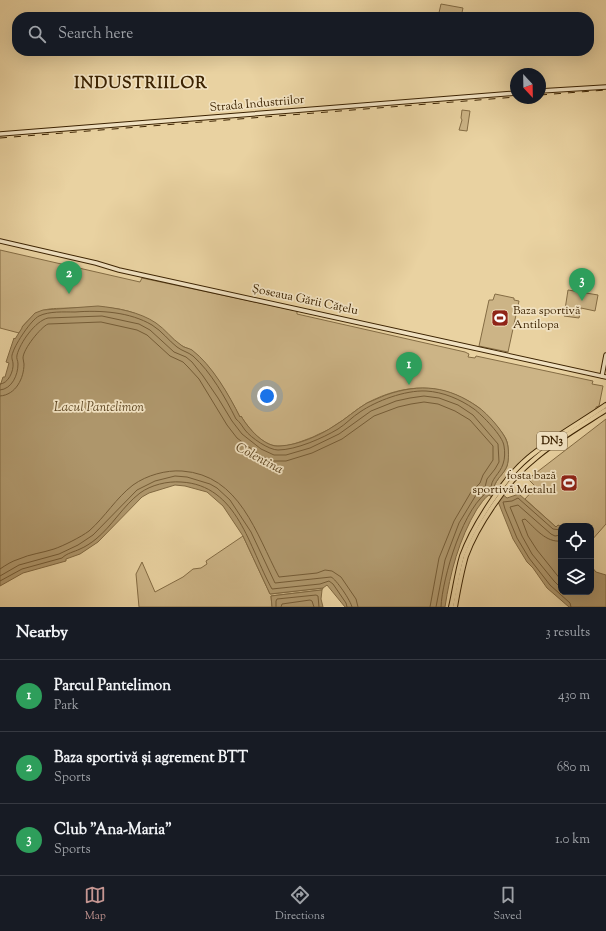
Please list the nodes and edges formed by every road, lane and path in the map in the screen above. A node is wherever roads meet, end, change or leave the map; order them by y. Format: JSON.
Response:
{"nodes":[{"id":1,"x":606,"y":86,"type":"edge"},
{"id":2,"x":546,"y":91,"type":"edge"},
{"id":3,"x":510,"y":93,"type":"edge"},
{"id":4,"x":0,"y":134,"type":"edge"},
{"id":5,"x":0,"y":241,"type":"edge"},
{"id":6,"x":606,"y":356,"type":"edge"},
{"id":7,"x":604,"y":376,"type":"edge"},
{"id":8,"x":606,"y":405,"type":"edge"},
{"id":9,"x":606,"y":410,"type":"edge"},
{"id":10,"x":507,"y":485,"type":"junction"},
{"id":11,"x":481,"y":522,"type":"junction"},
{"id":12,"x":451,"y":607,"type":"edge"},
{"id":13,"x":455,"y":607,"type":"edge"}],
"edges":[{"from":1,"to":2,"type":"main road"},
{"from":3,"to":4,"type":"main road","name":"Strada Industriilor"},
{"from":5,"to":7,"type":"main road","name":"Șoseaua Gării Cățelu"},
{"from":6,"to":7,"type":"main road"},
{"from":8,"to":10,"type":"main road","number":"DN3"},
{"from":9,"to":10,"type":"main road","number":"DN3"},
{"from":10,"to":11,"type":"main road","number":"DN3"},
{"from":11,"to":12,"type":"main road","number":"DN3"},
{"from":11,"to":13,"type":"main road","number":"DN3"}]}
